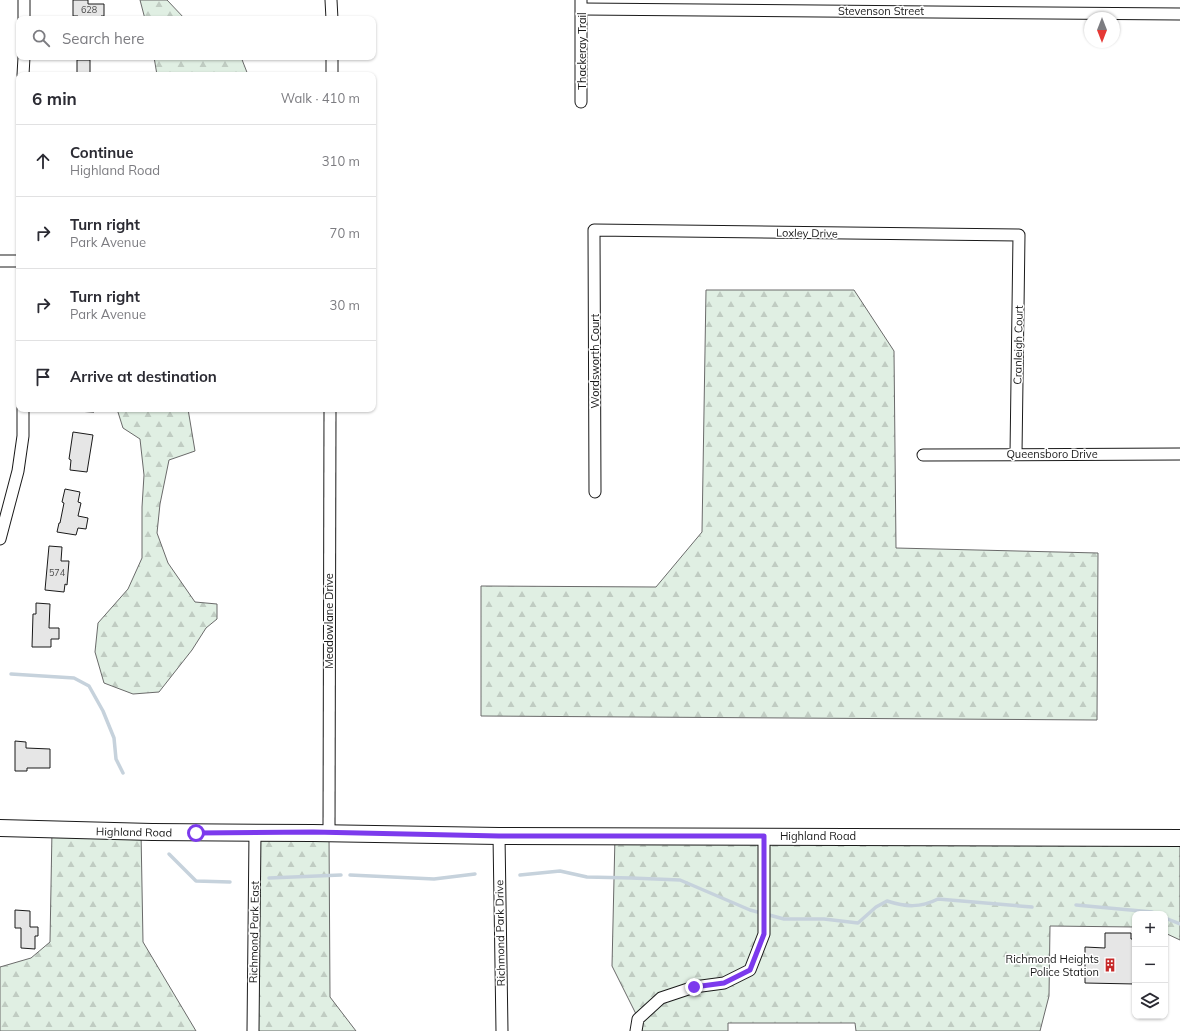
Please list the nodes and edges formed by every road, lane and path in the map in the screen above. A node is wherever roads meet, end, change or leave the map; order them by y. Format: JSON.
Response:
{"nodes":[{"id":1,"x":24,"y":0,"type":"edge"},
{"id":2,"x":331,"y":0,"type":"edge"},
{"id":3,"x":582,"y":4,"type":"edge"},
{"id":4,"x":1180,"y":14,"type":"edge"},
{"id":5,"x":24,"y":16,"type":"edge"},
{"id":6,"x":332,"y":16,"type":"edge"},
{"id":7,"x":24,"y":60,"type":"edge"},
{"id":8,"x":332,"y":60,"type":"edge"},
{"id":9,"x":24,"y":72,"type":"edge"},
{"id":10,"x":332,"y":72,"type":"edge"},
{"id":11,"x":582,"y":102,"type":"dead end"},
{"id":12,"x":594,"y":230,"type":"joint"},
{"id":13,"x":1019,"y":235,"type":"joint"},
{"id":14,"x":0,"y":261,"type":"edge"},
{"id":15,"x":16,"y":261,"type":"edge"},
{"id":16,"x":23,"y":412,"type":"edge"},
{"id":17,"x":330,"y":412,"type":"edge"},
{"id":18,"x":1016,"y":454,"type":"junction"},
{"id":19,"x":1180,"y":454,"type":"edge"},
{"id":20,"x":923,"y":455,"type":"dead end"},
{"id":21,"x":595,"y":492,"type":"dead end"},
{"id":22,"x":0,"y":539,"type":"edge"},
{"id":23,"x":0,"y":828,"type":"edge"},
{"id":24,"x":255,"y":833,"type":"junction"},
{"id":25,"x":329,"y":833,"type":"junction"},
{"id":26,"x":499,"y":836,"type":"junction"},
{"id":27,"x":764,"y":836,"type":"junction"},
{"id":28,"x":1180,"y":838,"type":"edge"},
{"id":29,"x":253,"y":1031,"type":"edge"},
{"id":30,"x":502,"y":1031,"type":"edge"},
{"id":31,"x":636,"y":1031,"type":"edge"}],
"edges":[{"from":1,"to":5,"type":"street"},
{"from":2,"to":6,"type":"street"},
{"from":3,"to":4,"type":"street","name":"Stevenson Street"},
{"from":3,"to":11,"type":"street","name":"Thackeray Trail"},
{"from":7,"to":9,"type":"street"},
{"from":8,"to":10,"type":"street"},
{"from":12,"to":13,"type":"street","name":"Loxley Drive"},
{"from":12,"to":21,"type":"street","name":"Wordsworth Court"},
{"from":13,"to":18,"type":"street","name":"Cranleigh Court"},
{"from":14,"to":15,"type":"street"},
{"from":16,"to":22,"type":"street"},
{"from":17,"to":25,"type":"street","name":"Meadowlane Drive"},
{"from":18,"to":19,"type":"street","name":"Queensboro Drive"},
{"from":18,"to":20,"type":"street","name":"Queensboro Drive"},
{"from":23,"to":24,"type":"street","name":"Highland Road"},
{"from":24,"to":25,"type":"street","name":"Highland Road"},
{"from":24,"to":29,"type":"street","name":"Richmond Park East"},
{"from":25,"to":26,"type":"street","name":"Highland Road"},
{"from":26,"to":27,"type":"street","name":"Highland Road"},
{"from":26,"to":30,"type":"street","name":"Richmond Park Drive"},
{"from":27,"to":28,"type":"street","name":"Highland Road"},
{"from":27,"to":31,"type":"street"}]}
